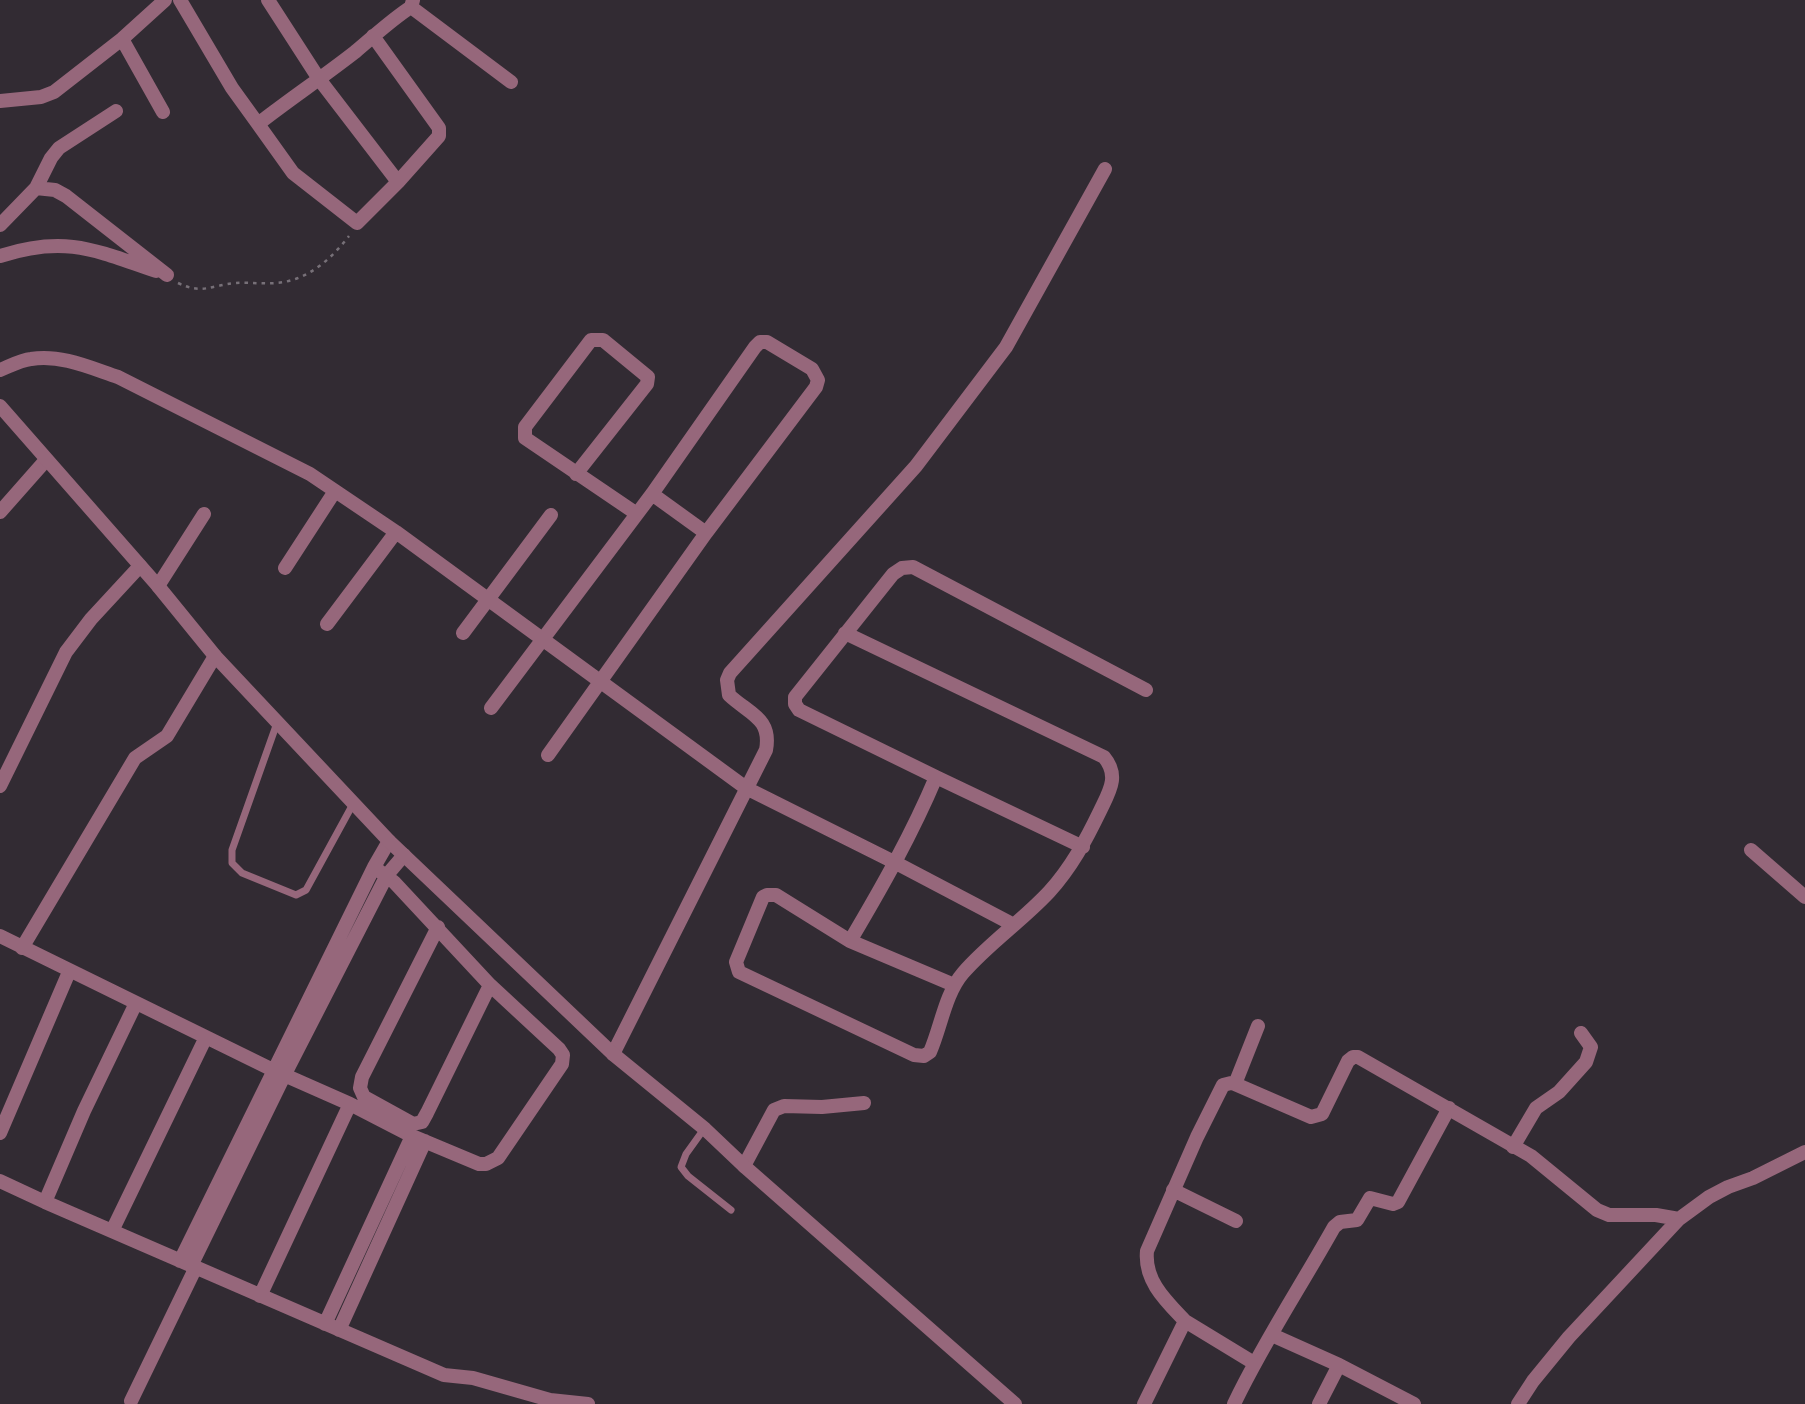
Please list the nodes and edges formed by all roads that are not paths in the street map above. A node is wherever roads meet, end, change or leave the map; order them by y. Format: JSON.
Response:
{"nodes":[{"id":1,"x":165,"y":0,"type":"edge"},
{"id":2,"x":180,"y":0,"type":"edge"},
{"id":3,"x":268,"y":0,"type":"edge"},
{"id":4,"x":412,"y":4,"type":"edge"},
{"id":5,"x":373,"y":36,"type":"junction"},
{"id":6,"x":122,"y":39,"type":"junction"},
{"id":7,"x":319,"y":79,"type":"junction"},
{"id":8,"x":511,"y":82,"type":"dead end"},
{"id":9,"x":0,"y":101,"type":"edge"},
{"id":10,"x":116,"y":111,"type":"dead end"},
{"id":11,"x":163,"y":112,"type":"dead end"},
{"id":12,"x":258,"y":124,"type":"junction"},
{"id":13,"x":1105,"y":169,"type":"dead end"},
{"id":14,"x":398,"y":182,"type":"junction"},
{"id":15,"x":36,"y":188,"type":"junction"},
{"id":16,"x":0,"y":225,"type":"edge"},
{"id":17,"x":0,"y":256,"type":"edge"},
{"id":18,"x":0,"y":370,"type":"edge"},
{"id":19,"x":0,"y":406,"type":"edge"},
{"id":20,"x":46,"y":460,"type":"junction"},
{"id":21,"x":576,"y":474,"type":"junction"},
{"id":22,"x":335,"y":491,"type":"junction"},
{"id":23,"x":652,"y":494,"type":"junction"},
{"id":24,"x":0,"y":512,"type":"edge"},
{"id":25,"x":204,"y":514,"type":"dead end"},
{"id":26,"x":636,"y":514,"type":"junction"},
{"id":27,"x":551,"y":515,"type":"dead end"},
{"id":28,"x":396,"y":532,"type":"junction"},
{"id":29,"x":706,"y":533,"type":"junction"},
{"id":30,"x":140,"y":566,"type":"junction"},
{"id":31,"x":285,"y":568,"type":"dead end"},
{"id":32,"x":158,"y":586,"type":"junction"},
{"id":33,"x":488,"y":599,"type":"junction"},
{"id":34,"x":327,"y":624,"type":"dead end"},
{"id":35,"x":463,"y":633,"type":"dead end"},
{"id":36,"x":845,"y":634,"type":"junction"},
{"id":37,"x":543,"y":639,"type":"junction"},
{"id":38,"x":215,"y":656,"type":"junction"},
{"id":39,"x":600,"y":682,"type":"junction"},
{"id":40,"x":1146,"y":690,"type":"dead end"},
{"id":41,"x":491,"y":708,"type":"dead end"},
{"id":42,"x":278,"y":722,"type":"junction"},
{"id":43,"x":548,"y":755,"type":"dead end"},
{"id":44,"x":4,"y":768,"type":"edge"},
{"id":45,"x":936,"y":777,"type":"junction"},
{"id":46,"x":0,"y":786,"type":"edge"},
{"id":47,"x":746,"y":788,"type":"junction"},
{"id":48,"x":353,"y":804,"type":"junction"},
{"id":49,"x":389,"y":841,"type":"junction"},
{"id":50,"x":1083,"y":847,"type":"junction"},
{"id":51,"x":1751,"y":850,"type":"dead end"},
{"id":52,"x":404,"y":855,"type":"junction"},
{"id":53,"x":897,"y":863,"type":"junction"},
{"id":54,"x":374,"y":867,"type":"junction"},
{"id":55,"x":387,"y":875,"type":"junction"},
{"id":56,"x":1805,"y":897,"type":"edge"},
{"id":57,"x":1012,"y":924,"type":"junction"},
{"id":58,"x":438,"y":927,"type":"junction"},
{"id":59,"x":0,"y":936,"type":"edge"},
{"id":60,"x":850,"y":941,"type":"junction"},
{"id":61,"x":22,"y":948,"type":"junction"},
{"id":62,"x":69,"y":972,"type":"junction"},
{"id":63,"x":491,"y":985,"type":"junction"},
{"id":64,"x":954,"y":985,"type":"junction"},
{"id":65,"x":136,"y":1003,"type":"junction"},
{"id":66,"x":1258,"y":1026,"type":"dead end"},
{"id":67,"x":1581,"y":1033,"type":"dead end"},
{"id":68,"x":206,"y":1037,"type":"junction"},
{"id":69,"x":613,"y":1054,"type":"junction"},
{"id":70,"x":279,"y":1072,"type":"junction"},
{"id":71,"x":1235,"y":1084,"type":"junction"},
{"id":72,"x":350,"y":1104,"type":"junction"},
{"id":73,"x":864,"y":1104,"type":"dead end"},
{"id":74,"x":1449,"y":1108,"type":"junction"},
{"id":75,"x":705,"y":1129,"type":"junction"},
{"id":76,"x":0,"y":1133,"type":"edge"},
{"id":77,"x":418,"y":1139,"type":"junction"},
{"id":78,"x":1513,"y":1147,"type":"junction"},
{"id":79,"x":1805,"y":1152,"type":"edge"},
{"id":80,"x":744,"y":1166,"type":"junction"},
{"id":81,"x":0,"y":1181,"type":"edge"},
{"id":82,"x":1173,"y":1190,"type":"junction"},
{"id":83,"x":45,"y":1202,"type":"junction"},
{"id":84,"x":731,"y":1210,"type":"dead end"},
{"id":85,"x":1679,"y":1219,"type":"junction"},
{"id":86,"x":1236,"y":1221,"type":"dead end"},
{"id":87,"x":112,"y":1231,"type":"junction"},
{"id":88,"x":189,"y":1265,"type":"junction"},
{"id":89,"x":260,"y":1296,"type":"junction"},
{"id":90,"x":1185,"y":1321,"type":"junction"},
{"id":91,"x":332,"y":1327,"type":"junction"},
{"id":92,"x":1272,"y":1335,"type":"junction"},
{"id":93,"x":1254,"y":1363,"type":"junction"},
{"id":94,"x":1339,"y":1365,"type":"junction"},
{"id":95,"x":131,"y":1401,"type":"dead end"},
{"id":96,"x":588,"y":1404,"type":"edge"},
{"id":97,"x":1015,"y":1404,"type":"edge"},
{"id":98,"x":1144,"y":1404,"type":"edge"},
{"id":99,"x":1234,"y":1404,"type":"edge"},
{"id":100,"x":1319,"y":1404,"type":"edge"},
{"id":101,"x":1414,"y":1404,"type":"edge"},
{"id":102,"x":1518,"y":1404,"type":"edge"}],
"edges":[{"from":1,"to":6,"type":"street"},
{"from":2,"to":12,"type":"street"},
{"from":3,"to":7,"type":"street"},
{"from":4,"to":5,"type":"street"},
{"from":4,"to":8,"type":"street"},
{"from":5,"to":7,"type":"street"},
{"from":5,"to":14,"type":"street"},
{"from":6,"to":9,"type":"street"},
{"from":6,"to":11,"type":"street"},
{"from":7,"to":12,"type":"street"},
{"from":7,"to":14,"type":"street"},
{"from":10,"to":15,"type":"street"},
{"from":12,"to":14,"type":"street"},
{"from":13,"to":47,"type":"street"},
{"from":15,"to":16,"type":"street"},
{"from":15,"to":17,"type":"street"},
{"from":18,"to":22,"type":"street"},
{"from":19,"to":20,"type":"street"},
{"from":20,"to":24,"type":"street"},
{"from":20,"to":30,"type":"street"},
{"from":21,"to":21,"type":"street"},
{"from":21,"to":26,"type":"street"},
{"from":22,"to":28,"type":"street"},
{"from":22,"to":31,"type":"street"},
{"from":23,"to":26,"type":"street"},
{"from":23,"to":29,"type":"street"},
{"from":23,"to":29,"type":"street"},
{"from":25,"to":32,"type":"street"},
{"from":26,"to":37,"type":"street"},
{"from":27,"to":33,"type":"street"},
{"from":28,"to":33,"type":"street"},
{"from":28,"to":34,"type":"street"},
{"from":29,"to":39,"type":"street"},
{"from":30,"to":32,"type":"street"},
{"from":30,"to":44,"type":"street"},
{"from":32,"to":38,"type":"street"},
{"from":33,"to":35,"type":"street"},
{"from":33,"to":37,"type":"street"},
{"from":36,"to":40,"type":"street"},
{"from":36,"to":45,"type":"street"},
{"from":36,"to":50,"type":"street"},
{"from":37,"to":39,"type":"street"},
{"from":37,"to":41,"type":"street"},
{"from":38,"to":42,"type":"street"},
{"from":38,"to":61,"type":"street"},
{"from":39,"to":43,"type":"street"},
{"from":39,"to":47,"type":"street"},
{"from":42,"to":48,"type":"street"},
{"from":42,"to":48,"type":"lane"},
{"from":44,"to":46,"type":"street"},
{"from":45,"to":50,"type":"street"},
{"from":45,"to":53,"type":"street"},
{"from":47,"to":53,"type":"street"},
{"from":47,"to":69,"type":"street"},
{"from":48,"to":49,"type":"street"},
{"from":49,"to":52,"type":"street"},
{"from":49,"to":54,"type":"street"},
{"from":50,"to":57,"type":"street"},
{"from":51,"to":56,"type":"street"},
{"from":52,"to":55,"type":"street"},
{"from":52,"to":69,"type":"street"},
{"from":53,"to":57,"type":"street"},
{"from":53,"to":60,"type":"street"},
{"from":54,"to":55,"type":"street"},
{"from":54,"to":70,"type":"street"},
{"from":55,"to":58,"type":"street"},
{"from":55,"to":70,"type":"street"},
{"from":57,"to":64,"type":"street"},
{"from":58,"to":63,"type":"street"},
{"from":58,"to":63,"type":"street"},
{"from":59,"to":61,"type":"street"},
{"from":60,"to":64,"type":"street"},
{"from":60,"to":64,"type":"street"},
{"from":61,"to":62,"type":"street"},
{"from":62,"to":65,"type":"street"},
{"from":62,"to":76,"type":"street"},
{"from":63,"to":77,"type":"street"},
{"from":65,"to":68,"type":"street"},
{"from":65,"to":83,"type":"street"},
{"from":66,"to":71,"type":"street"},
{"from":67,"to":78,"type":"street"},
{"from":68,"to":70,"type":"street"},
{"from":68,"to":87,"type":"street"},
{"from":69,"to":75,"type":"street"},
{"from":70,"to":72,"type":"street"},
{"from":70,"to":88,"type":"street"},
{"from":71,"to":74,"type":"street"},
{"from":71,"to":82,"type":"street"},
{"from":72,"to":77,"type":"street"},
{"from":72,"to":89,"type":"street"},
{"from":73,"to":80,"type":"street"},
{"from":74,"to":78,"type":"street"},
{"from":74,"to":92,"type":"street"},
{"from":75,"to":80,"type":"street"},
{"from":75,"to":84,"type":"lane"},
{"from":77,"to":91,"type":"street"},
{"from":78,"to":85,"type":"street"},
{"from":79,"to":85,"type":"street"},
{"from":80,"to":97,"type":"street"},
{"from":81,"to":83,"type":"street"},
{"from":82,"to":86,"type":"street"},
{"from":82,"to":90,"type":"street"},
{"from":83,"to":87,"type":"street"},
{"from":85,"to":102,"type":"street"},
{"from":87,"to":88,"type":"street"},
{"from":88,"to":89,"type":"street"},
{"from":88,"to":95,"type":"street"},
{"from":89,"to":91,"type":"street"},
{"from":90,"to":93,"type":"street"},
{"from":90,"to":98,"type":"street"},
{"from":91,"to":96,"type":"street"},
{"from":92,"to":93,"type":"street"},
{"from":92,"to":94,"type":"street"},
{"from":93,"to":99,"type":"street"},
{"from":94,"to":100,"type":"street"},
{"from":94,"to":101,"type":"street"}]}
